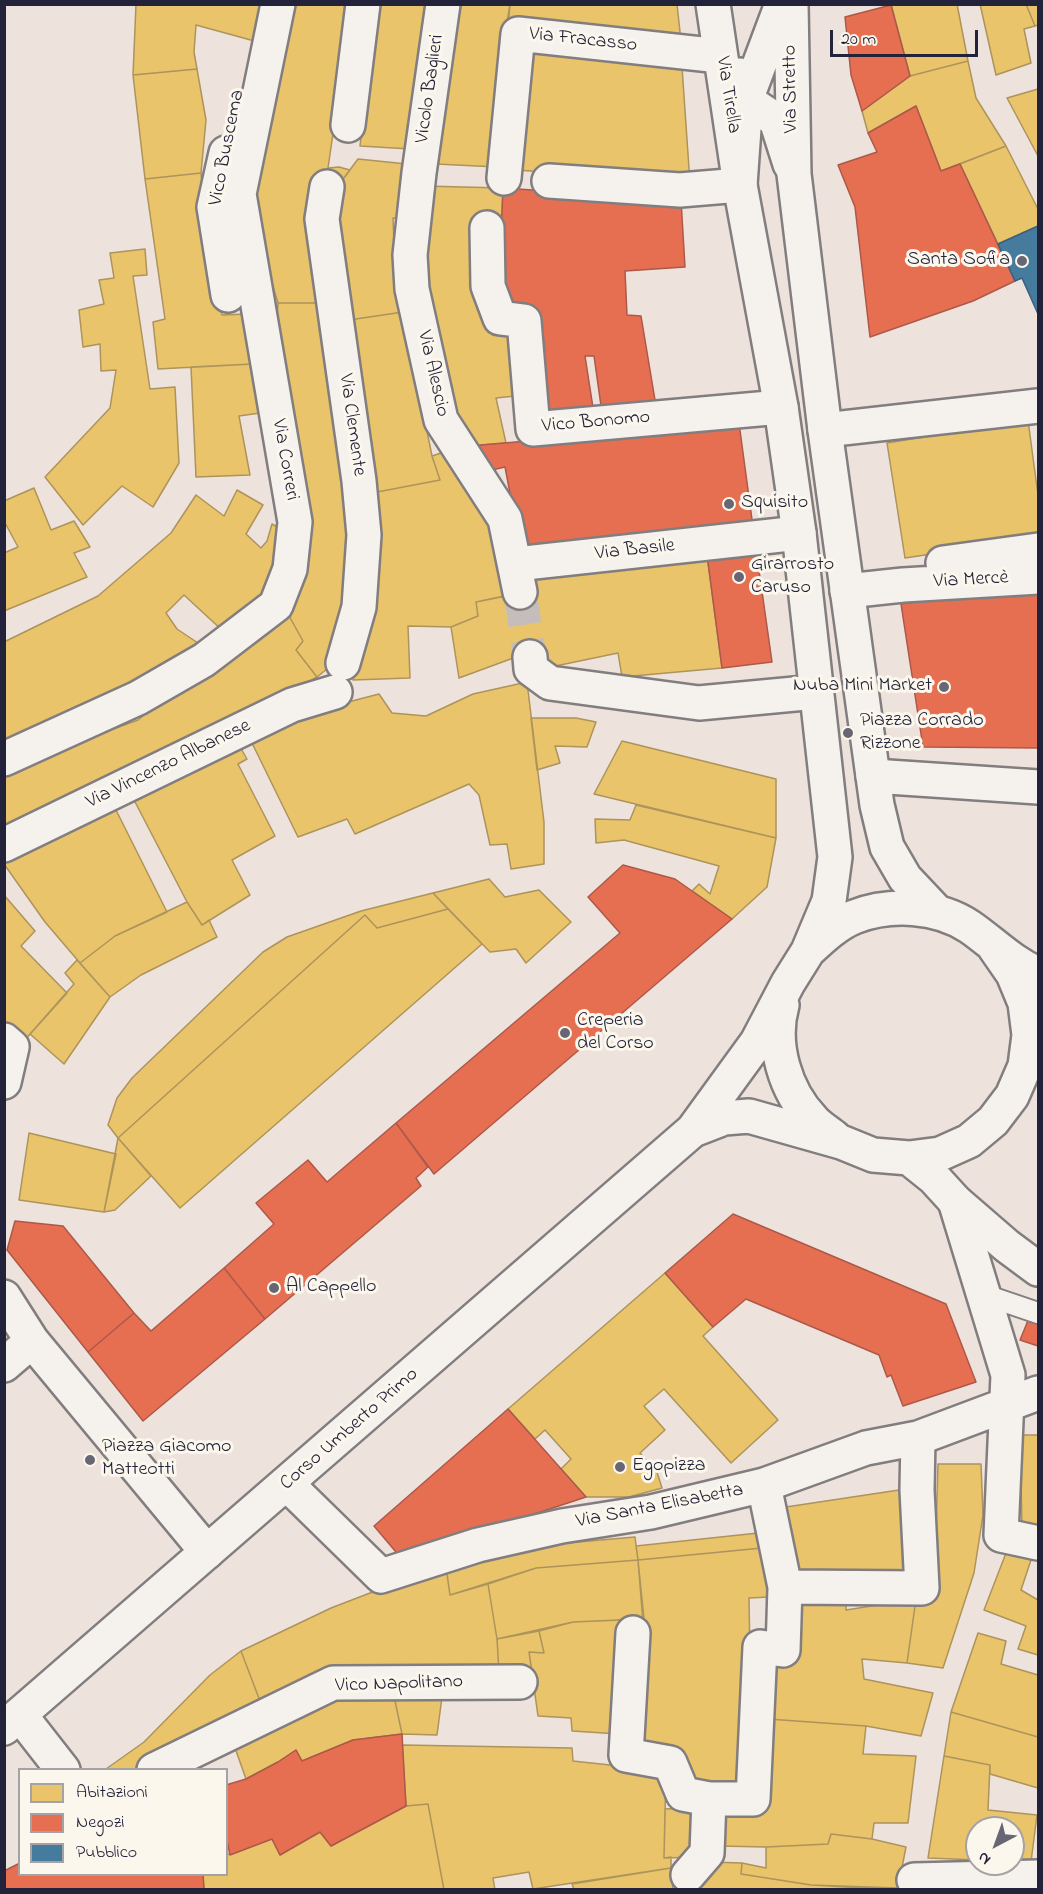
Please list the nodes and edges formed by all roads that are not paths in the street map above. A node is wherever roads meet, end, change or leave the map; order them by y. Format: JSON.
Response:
{"nodes":[{"id":1,"x":278,"y":4,"type":"edge"},
{"id":2,"x":363,"y":4,"type":"edge"},
{"id":3,"x":443,"y":4,"type":"edge"},
{"id":4,"x":713,"y":4,"type":"edge"},
{"id":5,"x":723,"y":4,"type":"edge"},
{"id":6,"x":782,"y":4,"type":"edge"},
{"id":7,"x":791,"y":4,"type":"edge"},
{"id":8,"x":720,"y":56,"type":"junction"},
{"id":9,"x":266,"y":60,"type":"junction"},
{"id":10,"x":746,"y":100,"type":"junction"},
{"id":11,"x":348,"y":124,"type":"dead end"},
{"id":12,"x":418,"y":173,"type":"joint"},
{"id":13,"x":794,"y":174,"type":"junction"},
{"id":14,"x":504,"y":178,"type":"dead end"},
{"id":15,"x":549,"y":181,"type":"dead end"},
{"id":16,"x":740,"y":185,"type":"junction"},
{"id":17,"x":327,"y":187,"type":"dead end"},
{"id":18,"x":487,"y":228,"type":"dead end"},
{"id":19,"x":228,"y":295,"type":"dead end"},
{"id":20,"x":1038,"y":406,"type":"edge"},
{"id":21,"x":781,"y":407,"type":"junction"},
{"id":22,"x":825,"y":430,"type":"junction"},
{"id":23,"x":799,"y":533,"type":"junction"},
{"id":24,"x":1038,"y":550,"type":"edge"},
{"id":25,"x":1038,"y":577,"type":"edge"},
{"id":26,"x":518,"y":578,"type":"joint"},
{"id":27,"x":903,"y":585,"type":"junction"},
{"id":28,"x":847,"y":591,"type":"junction"},
{"id":29,"x":531,"y":663,"type":"tunnel mouth"},
{"id":30,"x":339,"y":677,"type":"joint"},
{"id":31,"x":816,"y":692,"type":"junction"},
{"id":32,"x":4,"y":759,"type":"edge"},
{"id":33,"x":873,"y":776,"type":"junction"},
{"id":34,"x":1038,"y":787,"type":"edge"},
{"id":35,"x":4,"y":844,"type":"edge"},
{"id":36,"x":938,"y":913,"type":"junction"},
{"id":37,"x":995,"y":948,"type":"junction"},
{"id":38,"x":808,"y":951,"type":"junction"},
{"id":39,"x":1038,"y":974,"type":"edge"},
{"id":40,"x":788,"y":983,"type":"junction"},
{"id":41,"x":4,"y":1040,"type":"edge"},
{"id":42,"x":4,"y":1082,"type":"edge"},
{"id":43,"x":693,"y":1130,"type":"junction"},
{"id":44,"x":841,"y":1142,"type":"junction"},
{"id":45,"x":909,"y":1158,"type":"junction"},
{"id":46,"x":955,"y":1201,"type":"junction"},
{"id":47,"x":1038,"y":1269,"type":"edge"},
{"id":48,"x":982,"y":1294,"type":"junction"},
{"id":49,"x":7,"y":1300,"type":"edge"},
{"id":50,"x":1038,"y":1313,"type":"edge"},
{"id":51,"x":32,"y":1341,"type":"junction"},
{"id":52,"x":4,"y":1365,"type":"edge"},
{"id":53,"x":1038,"y":1393,"type":"edge"},
{"id":54,"x":1006,"y":1406,"type":"junction"},
{"id":55,"x":918,"y":1438,"type":"junction"},
{"id":56,"x":287,"y":1484,"type":"junction"},
{"id":57,"x":764,"y":1485,"type":"junction"},
{"id":58,"x":1038,"y":1543,"type":"edge"},
{"id":59,"x":207,"y":1552,"type":"junction"},
{"id":60,"x":785,"y":1587,"type":"junction"},
{"id":61,"x":633,"y":1633,"type":"dead end"},
{"id":62,"x":520,"y":1682,"type":"dead end"},
{"id":63,"x":12,"y":1721,"type":"edge"},
{"id":64,"x":61,"y":1768,"type":"edge"},
{"id":65,"x":158,"y":1768,"type":"edge"},
{"id":66,"x":710,"y":1799,"type":"junction"},
{"id":67,"x":688,"y":1875,"type":"dead end"},
{"id":68,"x":1038,"y":1876,"type":"edge"},
{"id":69,"x":914,"y":1880,"type":"dead end"}],
"edges":[{"from":1,"to":9,"type":"street","name":"Via Correri"},
{"from":2,"to":11,"type":"street"},
{"from":3,"to":12,"type":"street","name":"Vicolo Baglieri"},
{"from":4,"to":8,"type":"street","name":"Via Tirella"},
{"from":5,"to":10,"type":"street"},
{"from":6,"to":10,"type":"street"},
{"from":7,"to":13,"type":"street","name":"Via Stretto"},
{"from":8,"to":14,"type":"street","name":"Via Fracasso"},
{"from":8,"to":16,"type":"street","name":"Via Tirella"},
{"from":9,"to":19,"type":"street","name":"Vico Buscema"},
{"from":9,"to":32,"type":"street","name":"Via Correri"},
{"from":10,"to":13,"type":"street"},
{"from":10,"to":16,"type":"street"},
{"from":12,"to":26,"type":"street","name":"Via Alescio"},
{"from":13,"to":22,"type":"street"},
{"from":15,"to":16,"type":"street"},
{"from":16,"to":21,"type":"street"},
{"from":17,"to":30,"type":"street","name":"Via Clemente"},
{"from":18,"to":21,"type":"street","name":"Vico Bonomo"},
{"from":20,"to":22,"type":"street"},
{"from":21,"to":23,"type":"street"},
{"from":22,"to":28,"type":"street"},
{"from":23,"to":26,"type":"street","name":"Via Basile"},
{"from":23,"to":31,"type":"street"},
{"from":24,"to":27,"type":"street"},
{"from":25,"to":27,"type":"street","name":"Via Mercè"},
{"from":27,"to":28,"type":"street","name":"Via Mercè"},
{"from":28,"to":33,"type":"street"},
{"from":29,"to":31,"type":"street"},
{"from":30,"to":35,"type":"street","name":"Via Vincenzo Albanese"},
{"from":31,"to":38,"type":"street"},
{"from":33,"to":34,"type":"street"},
{"from":33,"to":36,"type":"street"},
{"from":36,"to":37,"type":"street"},
{"from":36,"to":38,"type":"street"},
{"from":37,"to":39,"type":"street"},
{"from":37,"to":45,"type":"street"},
{"from":38,"to":40,"type":"street"},
{"from":40,"to":43,"type":"street"},
{"from":40,"to":44,"type":"street"},
{"from":41,"to":42,"type":"street"},
{"from":43,"to":44,"type":"street"},
{"from":43,"to":56,"type":"street","name":"Corso Umberto Primo"},
{"from":44,"to":45,"type":"street"},
{"from":45,"to":46,"type":"street"},
{"from":46,"to":47,"type":"street"},
{"from":46,"to":48,"type":"street"},
{"from":48,"to":50,"type":"lane"},
{"from":48,"to":54,"type":"street"},
{"from":49,"to":51,"type":"street"},
{"from":51,"to":52,"type":"street"},
{"from":51,"to":59,"type":"street"},
{"from":53,"to":54,"type":"street"},
{"from":54,"to":55,"type":"street"},
{"from":54,"to":58,"type":"street"},
{"from":55,"to":57,"type":"street"},
{"from":55,"to":60,"type":"street"},
{"from":56,"to":57,"type":"street","name":"Via Santa Elisabetta"},
{"from":56,"to":59,"type":"street","name":"Corso Umberto Primo"},
{"from":57,"to":60,"type":"street","name":"Via Santa Elisabetta"},
{"from":59,"to":63,"type":"street","name":"Corso Umberto Primo"},
{"from":60,"to":66,"type":"street","name":"Via Santa Elisabetta"},
{"from":61,"to":66,"type":"street"},
{"from":62,"to":65,"type":"street","name":"Vico Napolitano"},
{"from":63,"to":64,"type":"street"},
{"from":66,"to":67,"type":"street"},
{"from":68,"to":69,"type":"street"}]}
